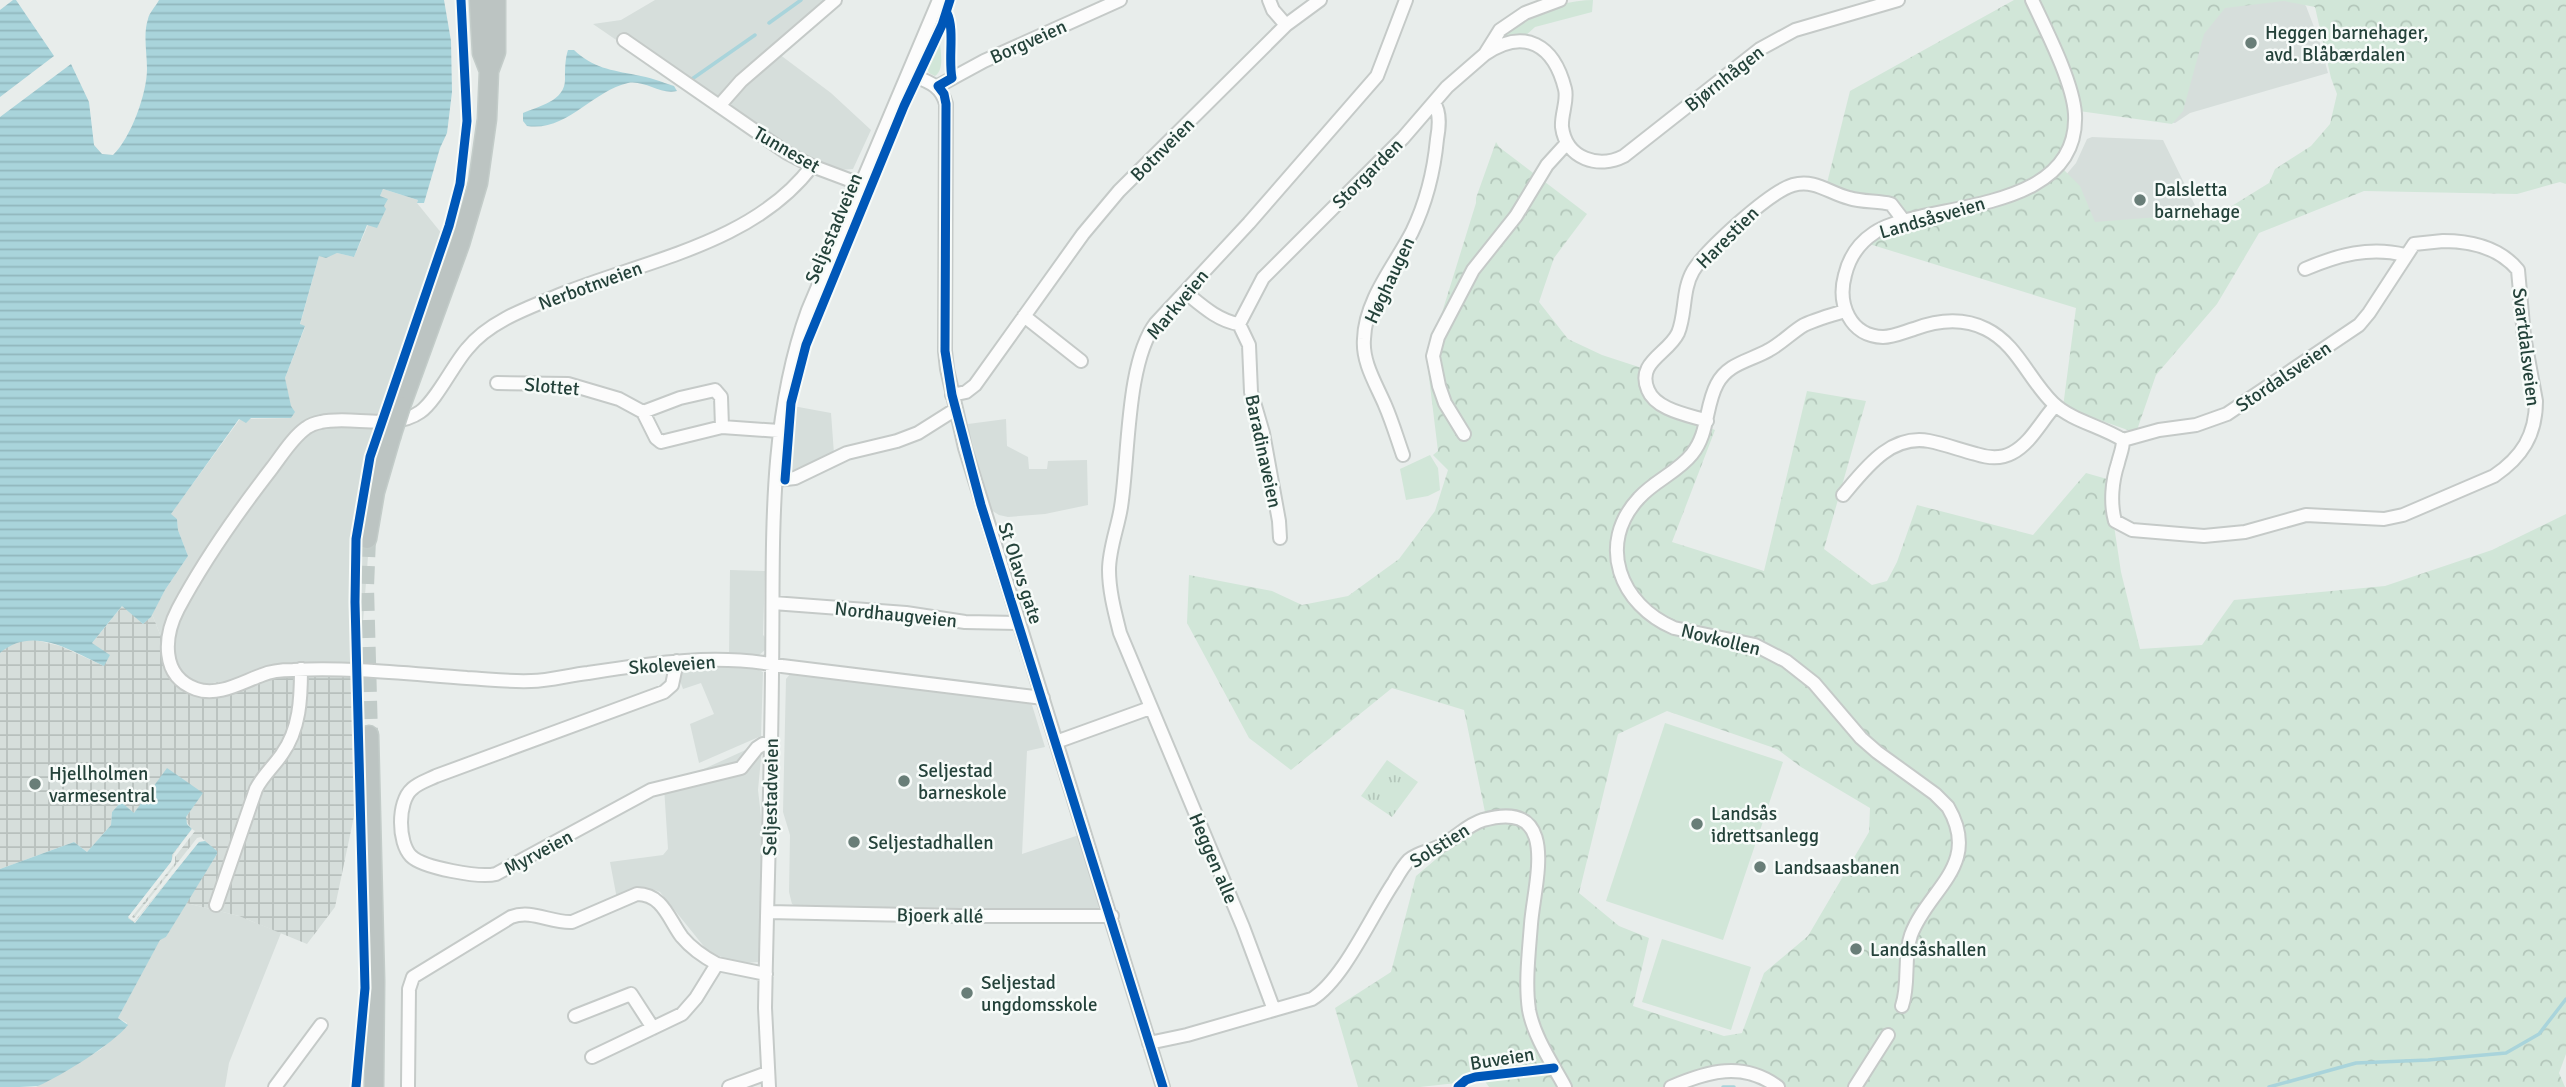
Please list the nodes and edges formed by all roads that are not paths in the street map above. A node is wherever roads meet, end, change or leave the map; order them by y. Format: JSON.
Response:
{"nodes":[{"id":1,"x":479,"y":0,"type":"edge"},
{"id":2,"x":496,"y":0,"type":"edge"},
{"id":3,"x":835,"y":0,"type":"edge"},
{"id":4,"x":939,"y":0,"type":"edge"},
{"id":5,"x":1120,"y":0,"type":"edge"},
{"id":6,"x":1269,"y":0,"type":"edge"},
{"id":7,"x":1320,"y":0,"type":"edge"},
{"id":8,"x":1406,"y":0,"type":"edge"},
{"id":9,"x":1560,"y":0,"type":"edge"},
{"id":10,"x":1898,"y":0,"type":"edge"},
{"id":11,"x":2032,"y":0,"type":"edge"},
{"id":12,"x":1286,"y":25,"type":"junction"},
{"id":13,"x":624,"y":40,"type":"dead end"},
{"id":14,"x":1485,"y":54,"type":"junction"},
{"id":15,"x":489,"y":71,"type":"junction"},
{"id":16,"x":909,"y":74,"type":"junction"},
{"id":17,"x":938,"y":86,"type":"junction"},
{"id":18,"x":1434,"y":103,"type":"junction"},
{"id":19,"x":719,"y":106,"type":"junction"},
{"id":20,"x":1567,"y":143,"type":"junction"},
{"id":21,"x":813,"y":166,"type":"junction"},
{"id":22,"x":860,"y":184,"type":"junction"},
{"id":23,"x":1904,"y":221,"type":"junction"},
{"id":24,"x":2405,"y":255,"type":"junction"},
{"id":25,"x":2305,"y":269,"type":"dead end"},
{"id":26,"x":1185,"y":292,"type":"junction"},
{"id":27,"x":1845,"y":311,"type":"junction"},
{"id":28,"x":1024,"y":316,"type":"junction"},
{"id":29,"x":1238,"y":324,"type":"junction"},
{"id":30,"x":1081,"y":361,"type":"dead end"},
{"id":31,"x":497,"y":383,"type":"dead end"},
{"id":32,"x":952,"y":395,"type":"junction"},
{"id":33,"x":2055,"y":405,"type":"junction"},
{"id":34,"x":956,"y":409,"type":"junction"},
{"id":35,"x":643,"y":412,"type":"junction"},
{"id":36,"x":1707,"y":421,"type":"junction"},
{"id":37,"x":722,"y":427,"type":"junction"},
{"id":38,"x":388,"y":429,"type":"junction"},
{"id":39,"x":779,"y":431,"type":"junction"},
{"id":40,"x":1464,"y":434,"type":"dead end"},
{"id":41,"x":2123,"y":440,"type":"junction"},
{"id":42,"x":1403,"y":455,"type":"dead end"},
{"id":43,"x":776,"y":480,"type":"junction"},
{"id":44,"x":1843,"y":495,"type":"dead end"},
{"id":45,"x":1280,"y":538,"type":"dead end"},
{"id":46,"x":367,"y":539,"type":"tunnel mouth"},
{"id":47,"x":773,"y":603,"type":"junction"},
{"id":48,"x":1018,"y":623,"type":"junction"},
{"id":49,"x":677,"y":661,"type":"junction"},
{"id":50,"x":773,"y":664,"type":"junction"},
{"id":51,"x":301,"y":669,"type":"junction"},
{"id":52,"x":1043,"y":698,"type":"junction"},
{"id":53,"x":1150,"y":708,"type":"junction"},
{"id":54,"x":369,"y":735,"type":"tunnel mouth"},
{"id":55,"x":1056,"y":742,"type":"junction"},
{"id":56,"x":771,"y":745,"type":"junction"},
{"id":57,"x":216,"y":905,"type":"dead end"},
{"id":58,"x":768,"y":912,"type":"junction"},
{"id":59,"x":1112,"y":916,"type":"junction"},
{"id":60,"x":718,"y":964,"type":"junction"},
{"id":61,"x":766,"y":974,"type":"junction"},
{"id":62,"x":1902,"y":1006,"type":"dead end"},
{"id":63,"x":1274,"y":1010,"type":"junction"},
{"id":64,"x":575,"y":1016,"type":"dead end"},
{"id":65,"x":321,"y":1025,"type":"dead end"},
{"id":66,"x":653,"y":1028,"type":"junction"},
{"id":67,"x":1888,"y":1035,"type":"dead end"},
{"id":68,"x":1149,"y":1043,"type":"junction"},
{"id":69,"x":592,"y":1057,"type":"dead end"},
{"id":70,"x":767,"y":1073,"type":"junction"},
{"id":71,"x":275,"y":1087,"type":"edge"},
{"id":72,"x":374,"y":1087,"type":"edge"},
{"id":73,"x":408,"y":1087,"type":"edge"},
{"id":74,"x":729,"y":1087,"type":"edge"},
{"id":75,"x":769,"y":1087,"type":"edge"},
{"id":76,"x":1163,"y":1087,"type":"edge"},
{"id":77,"x":1565,"y":1087,"type":"edge"},
{"id":78,"x":1671,"y":1087,"type":"edge"},
{"id":79,"x":1778,"y":1087,"type":"edge"},
{"id":80,"x":1855,"y":1087,"type":"edge"}],
"edges":[{"from":1,"to":15,"type":"highway"},
{"from":2,"to":15,"type":"highway"},
{"from":3,"to":19,"type":"street"},
{"from":4,"to":16,"type":"street","name":"Seljestadveien"},
{"from":5,"to":17,"type":"street","name":"Borgveien"},
{"from":6,"to":12,"type":"street"},
{"from":7,"to":12,"type":"street","name":"Botnveien"},
{"from":8,"to":26,"type":"street","name":"Markveien"},
{"from":9,"to":14,"type":"street","name":"Storgarden"},
{"from":10,"to":20,"type":"street","name":"Bjørnhågen"},
{"from":11,"to":23,"type":"street","name":"Landsåsveien"},
{"from":12,"to":28,"type":"street","name":"Botnveien"},
{"from":13,"to":19,"type":"street","name":"Tunneset"},
{"from":14,"to":18,"type":"street","name":"Storgarden"},
{"from":14,"to":20,"type":"street"},
{"from":15,"to":38,"type":"highway","bridge":true},
{"from":16,"to":17,"type":"street"},
{"from":16,"to":22,"type":"street","name":"Seljestadveien"},
{"from":17,"to":32,"type":"street","name":"St Olavs gate"},
{"from":18,"to":29,"type":"street","name":"Storgarden"},
{"from":18,"to":42,"type":"street","name":"Høghaugen"},
{"from":19,"to":21,"type":"street","name":"Tunneset"},
{"from":20,"to":40,"type":"street"},
{"from":21,"to":22,"type":"street","name":"Tunneset"},
{"from":21,"to":38,"type":"street","name":"Nerbotnveien"},
{"from":22,"to":39,"type":"street","name":"Seljestadveien"},
{"from":23,"to":27,"type":"street","name":"Landsåsveien"},
{"from":23,"to":36,"type":"street","name":"Harestien"},
{"from":24,"to":25,"type":"street"},
{"from":24,"to":41,"type":"street","name":"Stordalsveien"},
{"from":24,"to":41,"type":"street","name":"Svartdalsveien"},
{"from":26,"to":29,"type":"street"},
{"from":26,"to":53,"type":"street","name":"Markveien"},
{"from":27,"to":33,"type":"street"},
{"from":27,"to":36,"type":"street","name":"Novkollen"},
{"from":28,"to":30,"type":"street"},
{"from":28,"to":32,"type":"street","name":"Botnveien"},
{"from":29,"to":45,"type":"street","name":"Baradinaveien"},
{"from":31,"to":35,"type":"street","name":"Slottet"},
{"from":32,"to":34,"type":"street","name":"St Olavs gate"},
{"from":33,"to":41,"type":"street"},
{"from":33,"to":44,"type":"street"},
{"from":34,"to":43,"type":"street"},
{"from":34,"to":48,"type":"street","name":"St Olavs gate"},
{"from":35,"to":37,"type":"street"},
{"from":35,"to":37,"type":"street"},
{"from":36,"to":62,"type":"street","name":"Novkollen"},
{"from":37,"to":39,"type":"street"},
{"from":38,"to":46,"type":"highway"},
{"from":38,"to":51,"type":"street","name":"Skoleveien"},
{"from":39,"to":43,"type":"street","name":"Seljestadveien"},
{"from":43,"to":47,"type":"street","name":"Seljestadveien"},
{"from":47,"to":48,"type":"street","name":"Nordhaugveien"},
{"from":47,"to":50,"type":"street","name":"Seljestadveien"},
{"from":48,"to":52,"type":"street","name":"St Olavs gate"},
{"from":49,"to":50,"type":"street","name":"Skoleveien"},
{"from":49,"to":51,"type":"street","name":"Skoleveien"},
{"from":49,"to":56,"type":"street","name":"Myrveien"},
{"from":50,"to":52,"type":"street","name":"Skoleveien"},
{"from":50,"to":56,"type":"street","name":"Seljestadveien"},
{"from":51,"to":57,"type":"street"},
{"from":52,"to":55,"type":"street","name":"St Olavs gate"},
{"from":53,"to":55,"type":"street"},
{"from":53,"to":63,"type":"street","name":"Heggen alle"},
{"from":54,"to":72,"type":"highway"},
{"from":55,"to":59,"type":"street","name":"St Olavs gate"},
{"from":56,"to":58,"type":"street","name":"Seljestadveien"},
{"from":58,"to":59,"type":"street","name":"Bjoerk allé"},
{"from":58,"to":61,"type":"street","name":"Seljestadveien"},
{"from":59,"to":68,"type":"street","name":"St Olavs gate"},
{"from":60,"to":61,"type":"street"},
{"from":60,"to":66,"type":"street"},
{"from":60,"to":73,"type":"street"},
{"from":61,"to":70,"type":"street","name":"Seljestadveien"},
{"from":63,"to":68,"type":"street","name":"Solstien"},
{"from":63,"to":77,"type":"street","name":"Solstien"},
{"from":64,"to":66,"type":"street"},
{"from":65,"to":71,"type":"street"},
{"from":66,"to":69,"type":"street"},
{"from":67,"to":80,"type":"street"},
{"from":68,"to":76,"type":"street","name":"St Olavs gate"},
{"from":70,"to":74,"type":"street"},
{"from":70,"to":75,"type":"street","name":"Seljestadveien"},
{"from":78,"to":79,"type":"street"}]}
